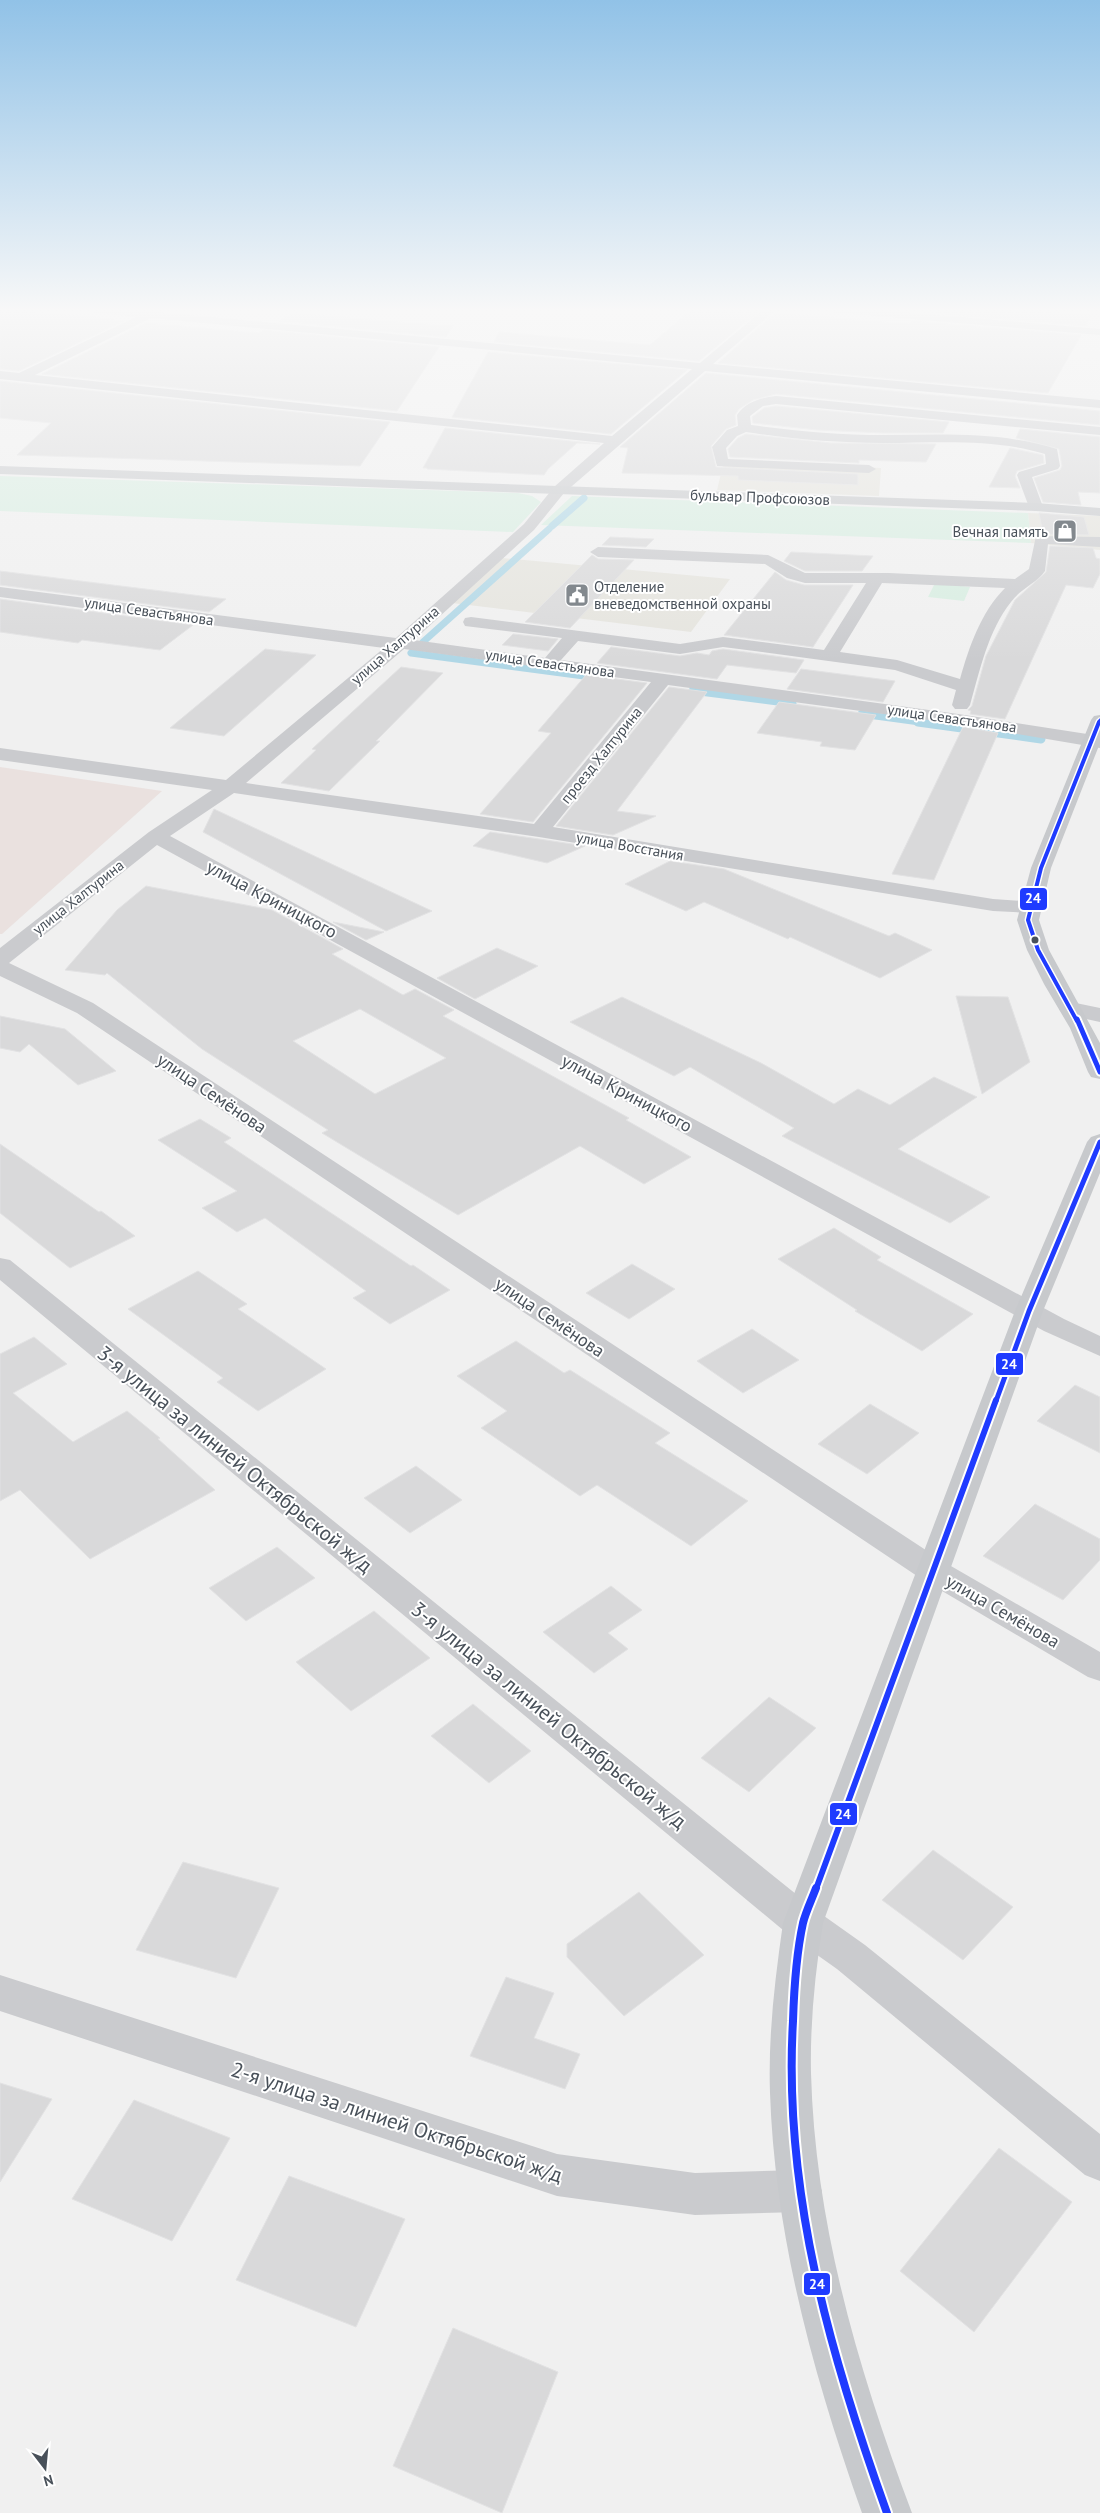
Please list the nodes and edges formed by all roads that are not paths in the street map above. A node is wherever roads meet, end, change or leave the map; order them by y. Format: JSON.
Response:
{"nodes":[{"id":1,"x":485,"y":426,"type":"edge"},
{"id":2,"x":631,"y":426,"type":"edge"},
{"id":3,"x":1051,"y":426,"type":"edge"},
{"id":4,"x":745,"y":428,"type":"joint"},
{"id":5,"x":1100,"y":431,"type":"edge"},
{"id":6,"x":615,"y":440,"type":"junction"},
{"id":7,"x":870,"y":469,"type":"dead end"},
{"id":8,"x":0,"y":470,"type":"edge"},
{"id":9,"x":559,"y":490,"type":"junction"},
{"id":10,"x":1036,"y":507,"type":"junction"},
{"id":11,"x":1100,"y":512,"type":"edge"},
{"id":12,"x":1100,"y":542,"type":"edge"},
{"id":13,"x":598,"y":552,"type":"dead end"},
{"id":14,"x":877,"y":578,"type":"junction"},
{"id":15,"x":1015,"y":584,"type":"junction"},
{"id":16,"x":0,"y":592,"type":"edge"},
{"id":17,"x":471,"y":622,"type":"dead end"},
{"id":18,"x":574,"y":635,"type":"junction"},
{"id":19,"x":400,"y":643,"type":"junction"},
{"id":20,"x":829,"y":656,"type":"junction"},
{"id":21,"x":549,"y":663,"type":"junction"},
{"id":22,"x":663,"y":679,"type":"junction"},
{"id":23,"x":966,"y":687,"type":"junction"},
{"id":24,"x":958,"y":719,"type":"junction"},
{"id":25,"x":1100,"y":720,"type":"edge"},
{"id":26,"x":1096,"y":742,"type":"edge"},
{"id":27,"x":0,"y":754,"type":"edge"},
{"id":28,"x":230,"y":787,"type":"junction"},
{"id":29,"x":539,"y":831,"type":"junction"},
{"id":30,"x":156,"y":836,"type":"junction"},
{"id":31,"x":1030,"y":907,"type":"junction"},
{"id":32,"x":0,"y":959,"type":"edge"},
{"id":33,"x":0,"y":967,"type":"edge"},
{"id":34,"x":1071,"y":1009,"type":"junction"},
{"id":35,"x":1100,"y":1015,"type":"edge"},
{"id":36,"x":1100,"y":1072,"type":"edge"},
{"id":37,"x":1100,"y":1142,"type":"edge"},
{"id":38,"x":0,"y":1266,"type":"edge"},
{"id":39,"x":1029,"y":1311,"type":"junction"},
{"id":40,"x":1100,"y":1348,"type":"edge"},
{"id":41,"x":932,"y":1570,"type":"junction"},
{"id":42,"x":1100,"y":1668,"type":"edge"},
{"id":43,"x":803,"y":1923,"type":"junction"},
{"id":44,"x":0,"y":1994,"type":"edge"},
{"id":45,"x":1100,"y":2161,"type":"edge"},
{"id":46,"x":800,"y":2191,"type":"junction"},
{"id":47,"x":887,"y":2513,"type":"edge"}],
"edges":[{"from":1,"to":6,"type":"street"},
{"from":2,"to":6,"type":"street","name":"улица Халтурина"},
{"from":3,"to":5,"type":"street"},
{"from":4,"to":7,"type":"street"},
{"from":4,"to":10,"type":"street"},
{"from":6,"to":9,"type":"street","name":"улица Халтурина"},
{"from":8,"to":9,"type":"main road","name":"бульвар Профсоюзов"},
{"from":9,"to":10,"type":"main road","name":"бульвар Профсоюзов"},
{"from":9,"to":19,"type":"street","name":"улица Халтурина"},
{"from":10,"to":11,"type":"main road","name":"бульвар Профсоюзов"},
{"from":12,"to":15,"type":"street"},
{"from":13,"to":14,"type":"street"},
{"from":14,"to":15,"type":"street"},
{"from":14,"to":20,"type":"street"},
{"from":15,"to":23,"type":"street"},
{"from":16,"to":19,"type":"street","name":"улица Севастьянова"},
{"from":17,"to":18,"type":"street"},
{"from":18,"to":20,"type":"street"},
{"from":18,"to":21,"type":"street"},
{"from":19,"to":21,"type":"street","name":"улица Севастьянова"},
{"from":19,"to":28,"type":"street","name":"улица Халтурина"},
{"from":20,"to":23,"type":"street"},
{"from":21,"to":22,"type":"street","name":"улица Севастьянова"},
{"from":22,"to":24,"type":"street","name":"улица Севастьянова"},
{"from":22,"to":29,"type":"street","name":"проезд Халтурина"},
{"from":23,"to":24,"type":"street"},
{"from":24,"to":26,"type":"street","name":"улица Севастьянова"},
{"from":25,"to":26,"type":"main road"},
{"from":26,"to":31,"type":"main road"},
{"from":27,"to":28,"type":"street"},
{"from":28,"to":29,"type":"street","name":"улица Восстания"},
{"from":28,"to":30,"type":"street","name":"улица Халтурина"},
{"from":29,"to":31,"type":"street","name":"улица Восстания"},
{"from":30,"to":32,"type":"street","name":"улица Халтурина"},
{"from":30,"to":39,"type":"street","name":"улица Криницкого"},
{"from":31,"to":34,"type":"main road"},
{"from":33,"to":41,"type":"street","name":"улица Семёнова"},
{"from":34,"to":35,"type":"street"},
{"from":34,"to":36,"type":"main road"},
{"from":37,"to":39,"type":"main road"},
{"from":38,"to":43,"type":"street","name":"3-я улица за линией Октябрьской ж/д"},
{"from":39,"to":40,"type":"street","name":"улица Криницкого"},
{"from":39,"to":41,"type":"main road"},
{"from":41,"to":42,"type":"street","name":"улица Семёнова"},
{"from":41,"to":43,"type":"main road"},
{"from":43,"to":45,"type":"street","name":"3-я улица за линией Октябрьской ж/д"},
{"from":43,"to":46,"type":"main road"},
{"from":44,"to":46,"type":"street","name":"2-я улица за линией Октябрьской ж/д"},
{"from":46,"to":47,"type":"main road"}]}
